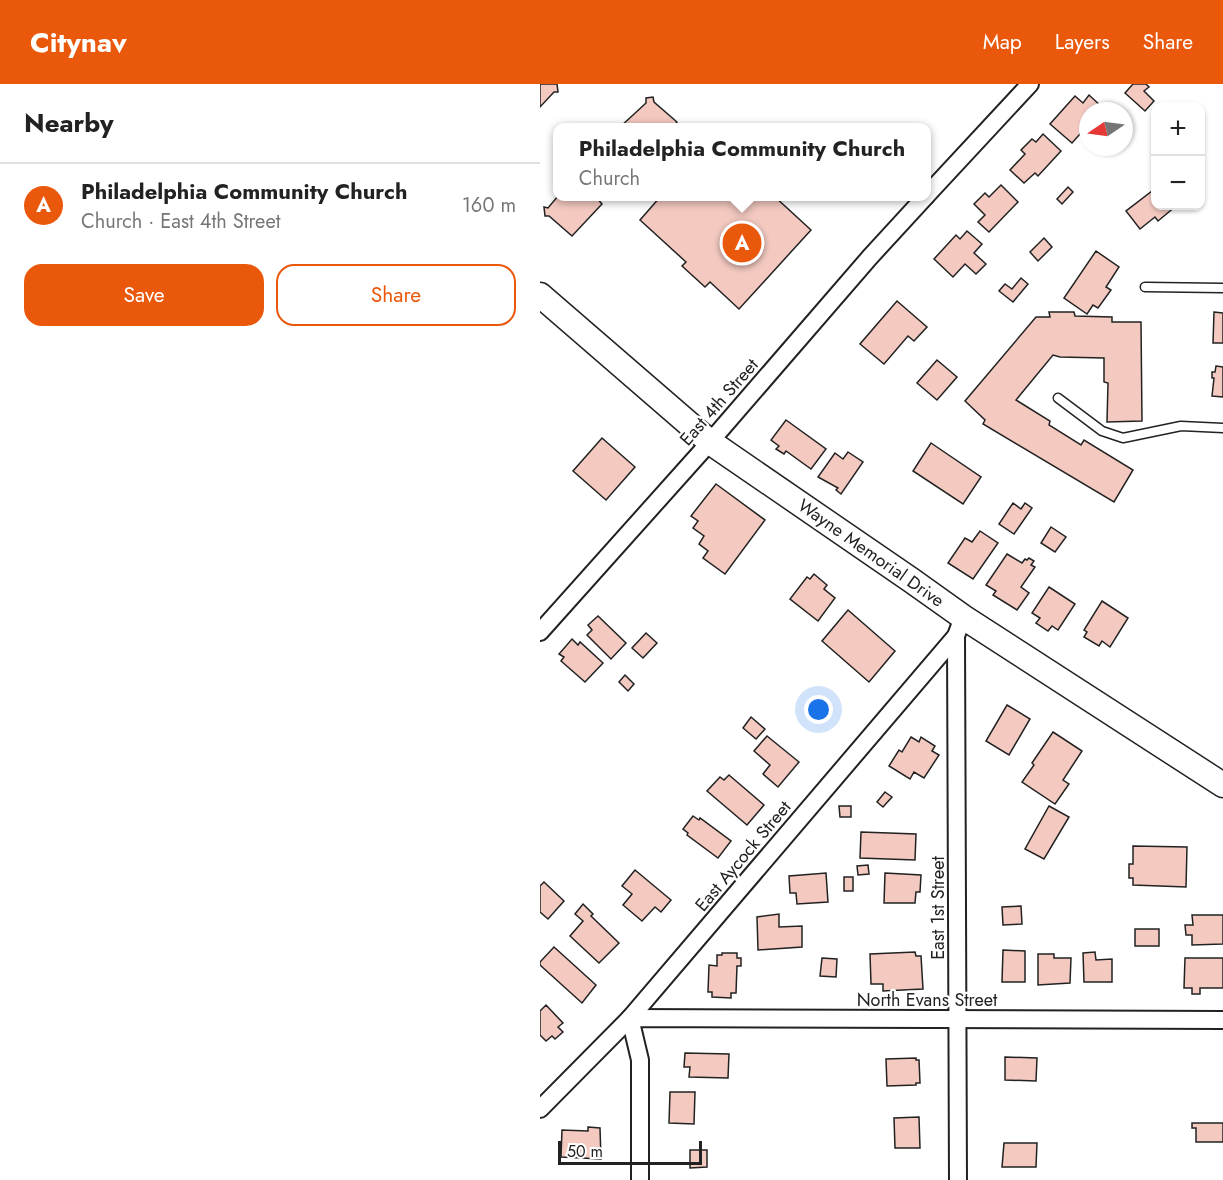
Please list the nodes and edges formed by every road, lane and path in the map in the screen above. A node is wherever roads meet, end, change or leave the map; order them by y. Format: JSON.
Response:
{"nodes":[{"id":1,"x":1030,"y":84,"type":"edge"},
{"id":2,"x":931,"y":191,"type":"edge"},
{"id":3,"x":921,"y":201,"type":"edge"},
{"id":4,"x":1145,"y":287,"type":"dead end"},
{"id":5,"x":1223,"y":288,"type":"edge"},
{"id":6,"x":540,"y":295,"type":"edge"},
{"id":7,"x":1058,"y":398,"type":"dead end"},
{"id":8,"x":1223,"y":428,"type":"edge"},
{"id":9,"x":710,"y":442,"type":"junction"},
{"id":10,"x":959,"y":627,"type":"junction"},
{"id":11,"x":540,"y":632,"type":"edge"},
{"id":12,"x":1223,"y":785,"type":"edge"},
{"id":13,"x":630,"y":1018,"type":"junction"},
{"id":14,"x":957,"y":1019,"type":"junction"},
{"id":15,"x":1223,"y":1020,"type":"edge"},
{"id":16,"x":540,"y":1109,"type":"edge"},
{"id":17,"x":640,"y":1180,"type":"edge"},
{"id":18,"x":958,"y":1180,"type":"edge"}],
"edges":[{"from":1,"to":2,"type":"street","name":"East 4th Street"},
{"from":3,"to":9,"type":"street","name":"East 4th Street"},
{"from":4,"to":5,"type":"lane"},
{"from":6,"to":9,"type":"main road","name":"Wayne Memorial Drive"},
{"from":7,"to":8,"type":"lane"},
{"from":9,"to":10,"type":"main road","name":"Wayne Memorial Drive"},
{"from":9,"to":11,"type":"street","name":"East 4th Street"},
{"from":10,"to":12,"type":"main road","name":"Wayne Memorial Drive"},
{"from":10,"to":13,"type":"street","name":"East Aycock Street"},
{"from":10,"to":14,"type":"street","name":"East 1st Street"},
{"from":13,"to":14,"type":"street","name":"North Evans Street"},
{"from":13,"to":16,"type":"street","name":"East Aycock Street"},
{"from":13,"to":17,"type":"street"},
{"from":14,"to":15,"type":"street","name":"North Evans Street"},
{"from":14,"to":18,"type":"street","name":"East 1st Street"}]}
